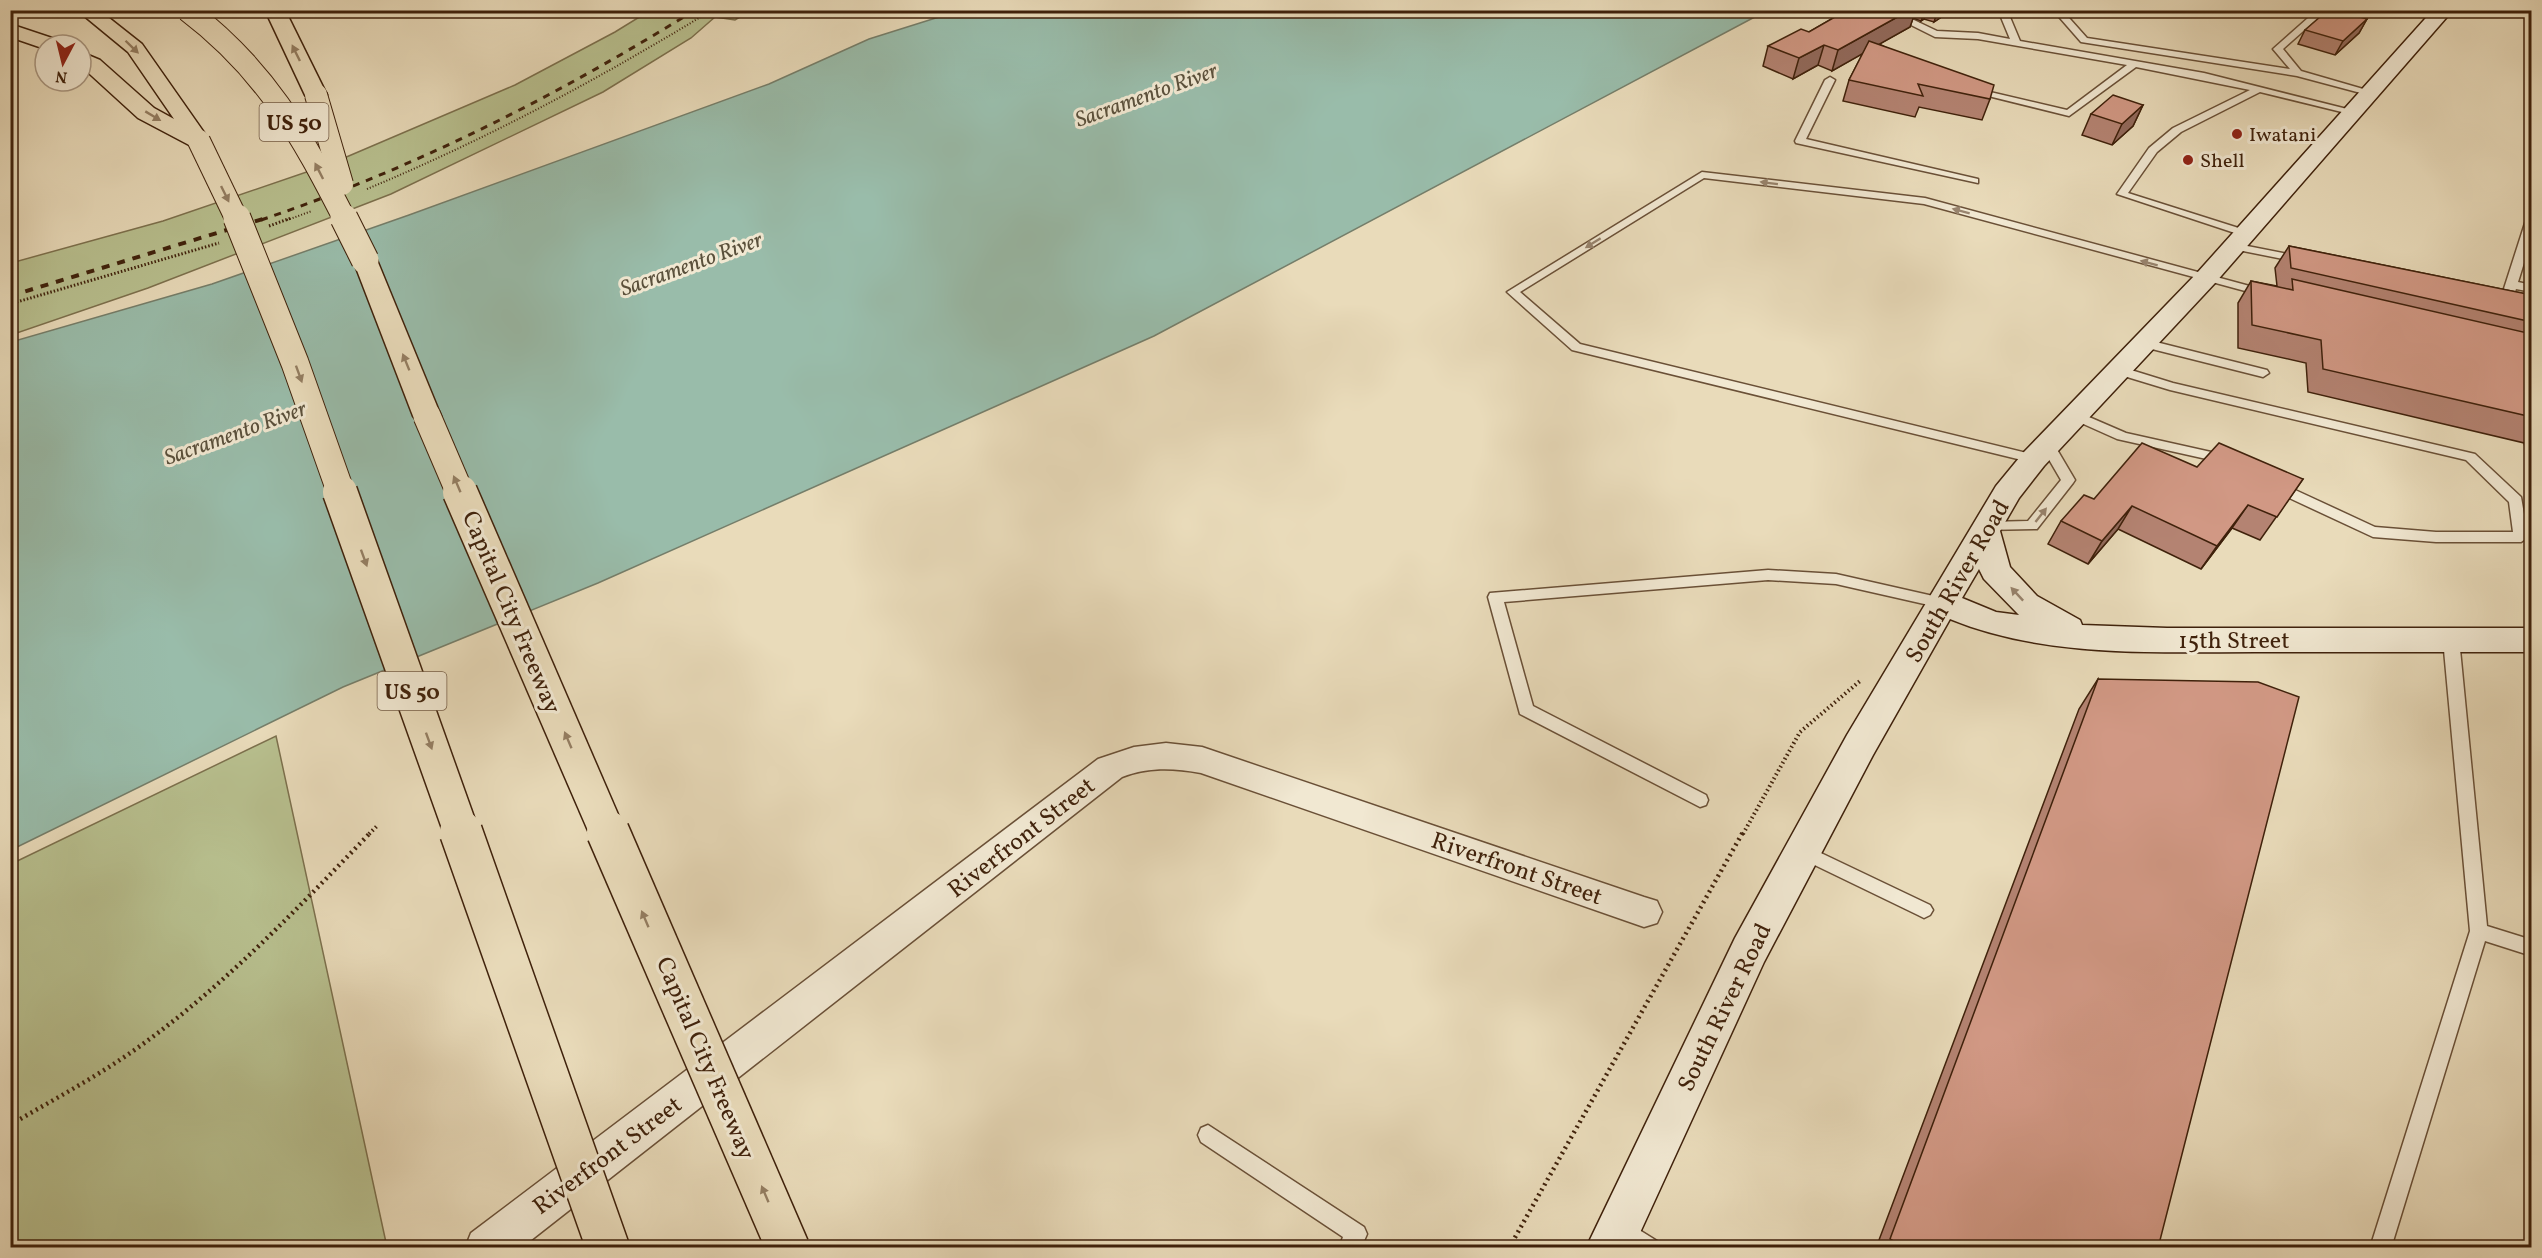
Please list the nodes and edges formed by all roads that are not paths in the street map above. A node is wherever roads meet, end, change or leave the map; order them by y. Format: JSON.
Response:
{"nodes":[{"id":1,"x":86,"y":10,"type":"edge"},
{"id":2,"x":187,"y":10,"type":"edge"},
{"id":3,"x":275,"y":10,"type":"edge"},
{"id":4,"x":1885,"y":10,"type":"edge"},
{"id":5,"x":2002,"y":10,"type":"edge"},
{"id":6,"x":2057,"y":10,"type":"edge"},
{"id":7,"x":2323,"y":10,"type":"edge"},
{"id":8,"x":2444,"y":10,"type":"edge"},
{"id":9,"x":2510,"y":10,"type":"edge"},
{"id":10,"x":2532,"y":14,"type":"edge"},
{"id":11,"x":10,"y":30,"type":"edge"},
{"id":12,"x":10,"y":38,"type":"edge"},
{"id":13,"x":33,"y":38,"type":"edge"},
{"id":14,"x":33,"y":43,"type":"edge"},
{"id":15,"x":2016,"y":43,"type":"junction"},
{"id":16,"x":2134,"y":64,"type":"junction"},
{"id":17,"x":93,"y":68,"type":"edge"},
{"id":18,"x":2298,"y":73,"type":"junction"},
{"id":19,"x":1830,"y":80,"type":"dead end"},
{"id":20,"x":1958,"y":88,"type":"edge"},
{"id":21,"x":2259,"y":89,"type":"junction"},
{"id":22,"x":2372,"y":93,"type":"junction"},
{"id":23,"x":2354,"y":112,"type":"junction"},
{"id":24,"x":199,"y":141,"type":"junction"},
{"id":25,"x":1974,"y":180,"type":"dead end"},
{"id":26,"x":2532,"y":217,"type":"edge"},
{"id":27,"x":2238,"y":240,"type":"junction"},
{"id":28,"x":365,"y":260,"type":"junction"},
{"id":29,"x":2321,"y":264,"type":"edge"},
{"id":30,"x":2206,"y":278,"type":"junction"},
{"id":31,"x":2511,"y":284,"type":"junction"},
{"id":32,"x":2532,"y":289,"type":"edge"},
{"id":33,"x":2277,"y":296,"type":"edge"},
{"id":34,"x":2484,"y":298,"type":"edge"},
{"id":35,"x":2144,"y":343,"type":"junction"},
{"id":36,"x":2118,"y":370,"type":"junction"},
{"id":37,"x":2263,"y":374,"type":"dead end"},
{"id":38,"x":2075,"y":415,"type":"junction"},
{"id":39,"x":2040,"y":451,"type":"junction"},
{"id":40,"x":2236,"y":467,"type":"edge"},
{"id":41,"x":2257,"y":477,"type":"edge"},
{"id":42,"x":1987,"y":529,"type":"junction"},
{"id":43,"x":1942,"y":603,"type":"junction"},
{"id":44,"x":2083,"y":637,"type":"junction"},
{"id":45,"x":2451,"y":639,"type":"junction"},
{"id":46,"x":2532,"y":640,"type":"edge"},
{"id":47,"x":1700,"y":800,"type":"dead end"},
{"id":48,"x":1802,"y":851,"type":"junction"},
{"id":49,"x":1924,"y":910,"type":"dead end"},
{"id":50,"x":1644,"y":912,"type":"dead end"},
{"id":51,"x":2479,"y":931,"type":"junction"},
{"id":52,"x":2532,"y":948,"type":"edge"},
{"id":53,"x":1208,"y":1135,"type":"dead end"},
{"id":54,"x":1626,"y":1241,"type":"edge"},
{"id":55,"x":486,"y":1248,"type":"edge"},
{"id":56,"x":608,"y":1248,"type":"edge"},
{"id":57,"x":788,"y":1248,"type":"edge"},
{"id":58,"x":1349,"y":1248,"type":"edge"},
{"id":59,"x":2380,"y":1248,"type":"edge"}],
"edges":[{"from":1,"to":24,"type":"highway","number":"US 50","one_way":true},
{"from":28,"to":2,"type":"highway","name":"Capital City Freeway","number":"US 50","one_way":true,"bridge":true},
{"from":28,"to":3,"type":"highway","one_way":true,"bridge":true},
{"from":4,"to":15,"type":"lane"},
{"from":5,"to":15,"type":"lane"},
{"from":6,"to":18,"type":"lane"},
{"from":7,"to":18,"type":"lane"},
{"from":8,"to":22,"type":"street","name":"South River Road"},
{"from":9,"to":10,"type":"lane"},
{"from":11,"to":13,"type":"highway"},
{"from":12,"to":14,"type":"highway"},
{"from":15,"to":16,"type":"lane"},
{"from":16,"to":20,"type":"lane"},
{"from":16,"to":21,"type":"lane"},
{"from":17,"to":24,"type":"highway","one_way":true},
{"from":18,"to":22,"type":"lane"},
{"from":19,"to":25,"type":"lane"},
{"from":21,"to":23,"type":"lane"},
{"from":21,"to":27,"type":"lane"},
{"from":22,"to":23,"type":"street","name":"South River Road"},
{"from":23,"to":27,"type":"street","name":"South River Road"},
{"from":24,"to":56,"type":"highway","number":"US 50","one_way":true,"bridge":true},
{"from":26,"to":31,"type":"lane"},
{"from":27,"to":29,"type":"lane"},
{"from":27,"to":30,"type":"street","name":"South River Road"},
{"from":57,"to":28,"type":"highway","name":"Capital City Freeway","number":"US 50","one_way":true,"bridge":true},
{"from":30,"to":33,"type":"lane"},
{"from":30,"to":35,"type":"street","name":"South River Road"},
{"from":30,"to":39,"type":"lane","one_way":true},
{"from":31,"to":32,"type":"lane"},
{"from":31,"to":34,"type":"lane"},
{"from":35,"to":36,"type":"street","name":"South River Road"},
{"from":35,"to":37,"type":"lane"},
{"from":36,"to":38,"type":"street","name":"South River Road"},
{"from":36,"to":41,"type":"lane"},
{"from":38,"to":39,"type":"street","name":"South River Road"},
{"from":38,"to":40,"type":"lane"},
{"from":39,"to":42,"type":"street","name":"South River Road"},
{"from":42,"to":39,"type":"lane","one_way":true},
{"from":42,"to":43,"type":"street","name":"South River Road"},
{"from":44,"to":42,"type":"street","one_way":true},
{"from":43,"to":44,"type":"street","name":"15th Street"},
{"from":43,"to":47,"type":"lane"},
{"from":43,"to":48,"type":"street","name":"South River Road"},
{"from":44,"to":45,"type":"street","name":"15th Street"},
{"from":45,"to":46,"type":"street","name":"15th Street"},
{"from":45,"to":51,"type":"lane"},
{"from":48,"to":49,"type":"lane"},
{"from":48,"to":54,"type":"street","name":"South River Road"},
{"from":50,"to":55,"type":"street","name":"Riverfront Street"},
{"from":51,"to":52,"type":"lane"},
{"from":51,"to":59,"type":"lane"},
{"from":53,"to":58,"type":"lane"}]}
